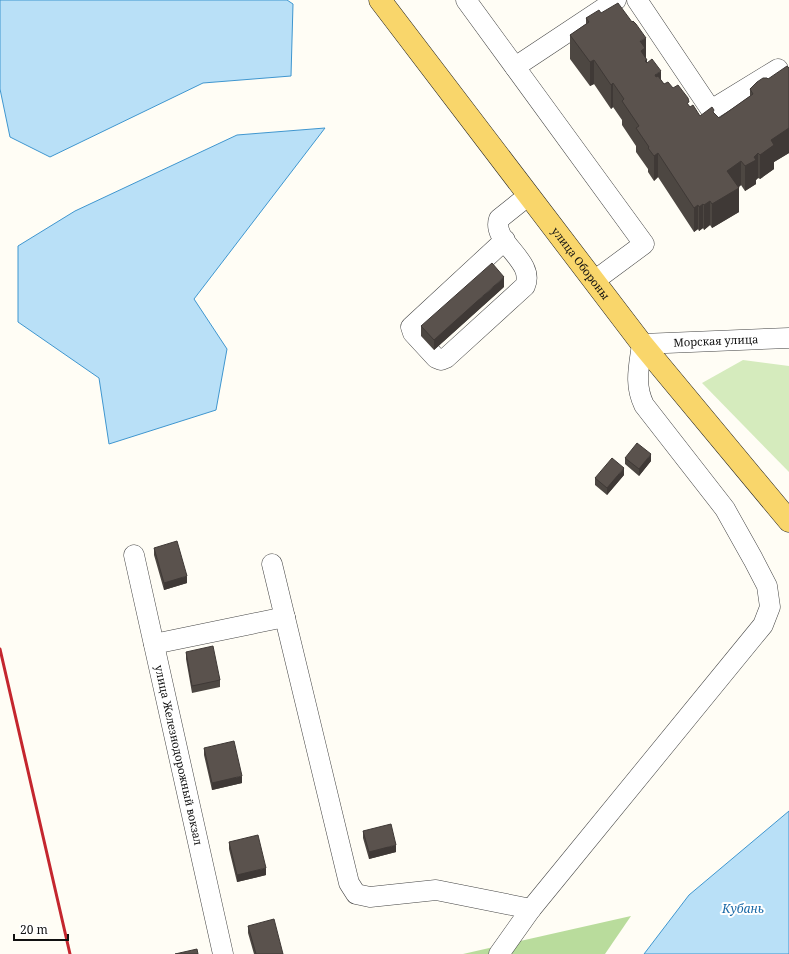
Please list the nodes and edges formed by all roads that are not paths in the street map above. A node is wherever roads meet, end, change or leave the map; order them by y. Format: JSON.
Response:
{"nodes":[{"id":1,"x":380,"y":0,"type":"edge"},
{"id":2,"x":466,"y":0,"type":"edge"},
{"id":3,"x":616,"y":0,"type":"edge"},
{"id":4,"x":637,"y":0,"type":"edge"},
{"id":5,"x":515,"y":67,"type":"junction"},
{"id":6,"x":778,"y":69,"type":"dead end"},
{"id":7,"x":528,"y":195,"type":"junction"},
{"id":8,"x":505,"y":240,"type":"junction"},
{"id":9,"x":594,"y":281,"type":"junction"},
{"id":10,"x":789,"y":338,"type":"edge"},
{"id":11,"x":642,"y":344,"type":"junction"},
{"id":12,"x":789,"y":522,"type":"edge"},
{"id":13,"x":134,"y":555,"type":"dead end"},
{"id":14,"x":272,"y":564,"type":"dead end"},
{"id":15,"x":285,"y":617,"type":"junction"},
{"id":16,"x":154,"y":644,"type":"junction"},
{"id":17,"x":531,"y":908,"type":"junction"},
{"id":18,"x":223,"y":954,"type":"edge"},
{"id":19,"x":499,"y":954,"type":"edge"}],
"edges":[{"from":1,"to":7,"type":"main road","name":"улица Обороны"},
{"from":2,"to":5,"type":"street"},
{"from":3,"to":5,"type":"street"},
{"from":4,"to":6,"type":"street"},
{"from":5,"to":9,"type":"street"},
{"from":7,"to":8,"type":"street"},
{"from":7,"to":9,"type":"main road","name":"улица Обороны"},
{"from":8,"to":8,"type":"street"},
{"from":9,"to":11,"type":"main road","name":"улица Обороны"},
{"from":10,"to":11,"type":"street","name":"Морская улица"},
{"from":11,"to":12,"type":"main road","name":"улица Обороны"},
{"from":11,"to":17,"type":"street"},
{"from":13,"to":16,"type":"street","name":"улица Железнодорожный вокзал"},
{"from":14,"to":15,"type":"street"},
{"from":15,"to":16,"type":"street"},
{"from":15,"to":17,"type":"street"},
{"from":16,"to":18,"type":"street","name":"улица Железнодорожный вокзал"},
{"from":17,"to":19,"type":"street"}]}
